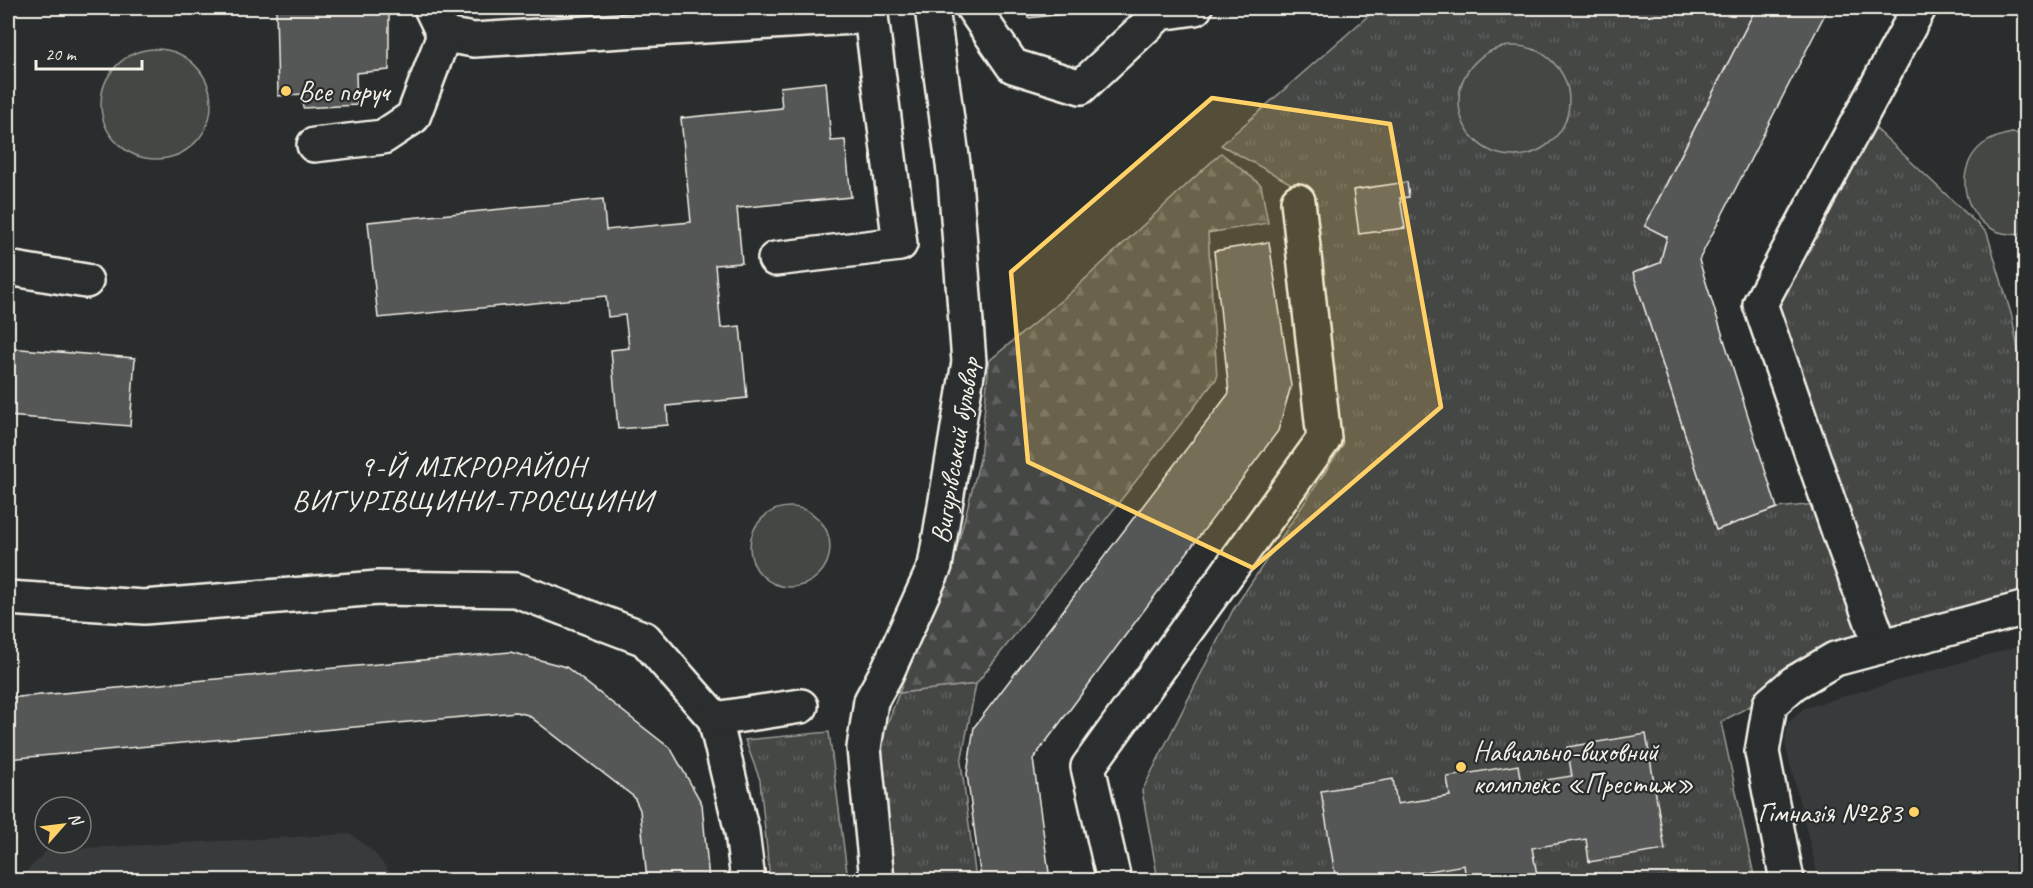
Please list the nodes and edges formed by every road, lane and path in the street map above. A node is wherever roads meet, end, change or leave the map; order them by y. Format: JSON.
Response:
{"nodes":[{"id":1,"x":932,"y":8,"type":"edge"},
{"id":2,"x":973,"y":8,"type":"edge"},
{"id":3,"x":1195,"y":8,"type":"edge"},
{"id":4,"x":1919,"y":8,"type":"edge"},
{"id":5,"x":437,"y":21,"type":"edge"},
{"id":6,"x":314,"y":145,"type":"dead end"},
{"id":7,"x":1298,"y":201,"type":"dead end"},
{"id":8,"x":775,"y":259,"type":"dead end"},
{"id":9,"x":8,"y":268,"type":"edge"},
{"id":10,"x":86,"y":281,"type":"dead end"},
{"id":11,"x":8,"y":598,"type":"edge"},
{"id":12,"x":2025,"y":608,"type":"edge"},
{"id":13,"x":1881,"y":647,"type":"junction"},
{"id":14,"x":801,"y":706,"type":"dead end"},
{"id":15,"x":715,"y":719,"type":"junction"},
{"id":16,"x":748,"y":880,"type":"edge"},
{"id":17,"x":877,"y":880,"type":"edge"},
{"id":18,"x":1114,"y":880,"type":"edge"},
{"id":19,"x":1787,"y":880,"type":"edge"}],
"edges":[{"from":1,"to":17,"type":"street","name":"Вигурівський бульвар"},
{"from":2,"to":3,"type":"street"},
{"from":4,"to":13,"type":"street"},
{"from":5,"to":6,"type":"street"},
{"from":5,"to":8,"type":"street"},
{"from":7,"to":18,"type":"street"},
{"from":9,"to":10,"type":"street"},
{"from":11,"to":15,"type":"street"},
{"from":12,"to":13,"type":"street"},
{"from":13,"to":19,"type":"street"},
{"from":14,"to":15,"type":"street"},
{"from":15,"to":16,"type":"street"}]}
